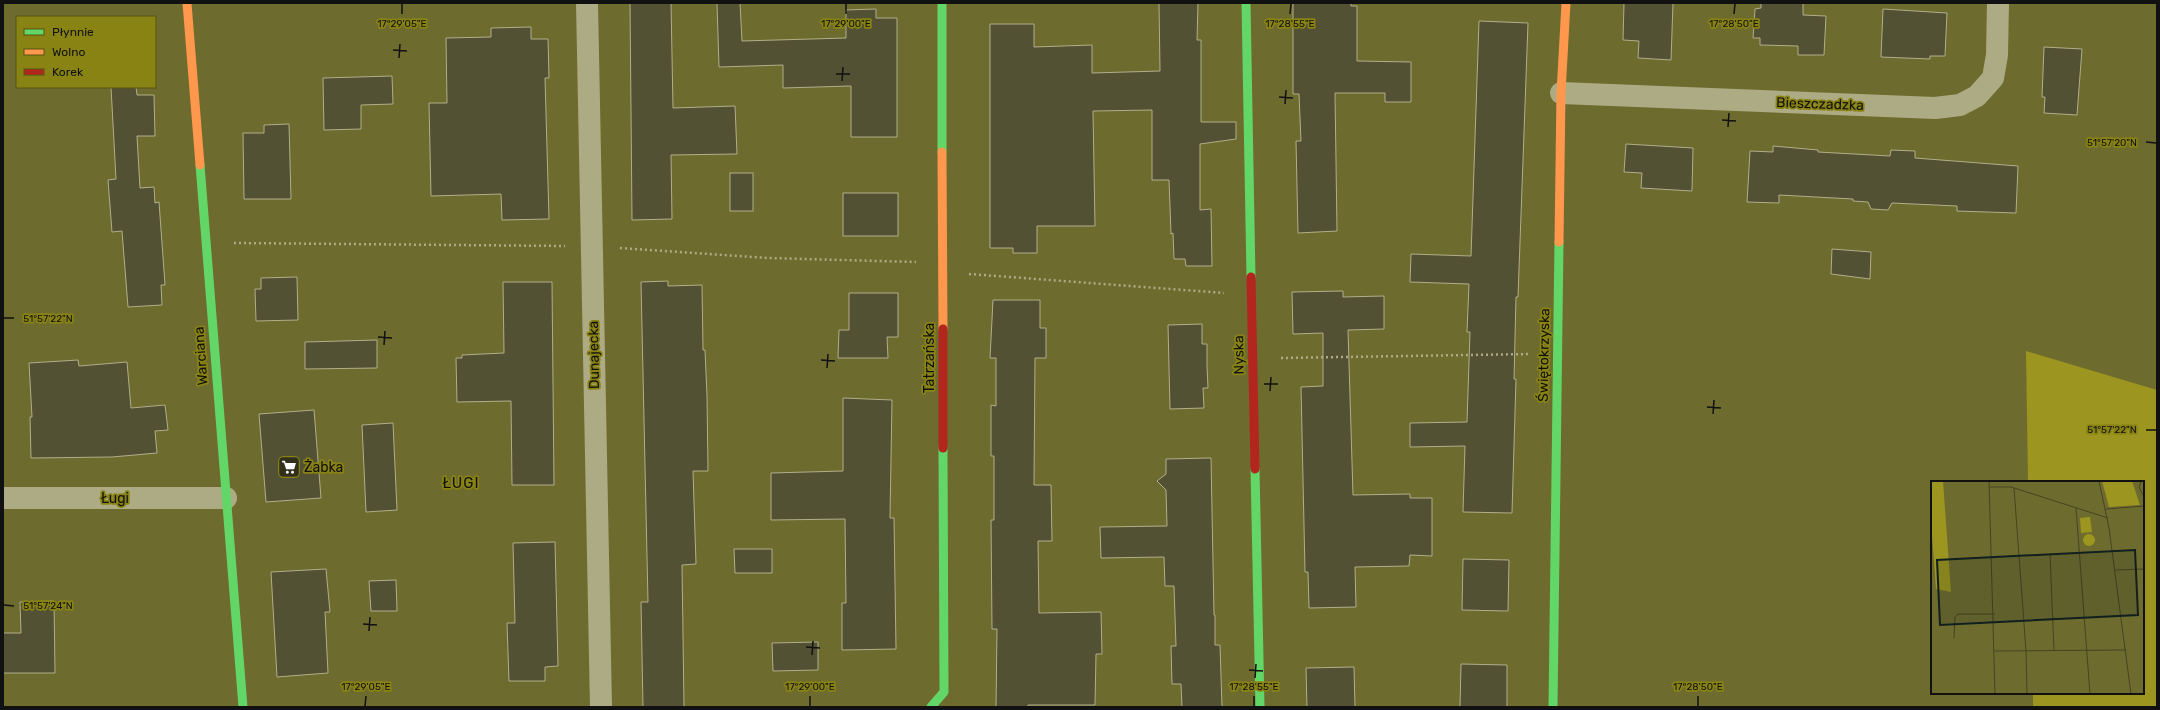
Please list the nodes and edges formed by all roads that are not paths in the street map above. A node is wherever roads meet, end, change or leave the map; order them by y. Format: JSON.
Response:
{"nodes":[{"id":1,"x":187,"y":3,"type":"edge"},
{"id":2,"x":587,"y":3,"type":"edge"},
{"id":3,"x":942,"y":3,"type":"edge"},
{"id":4,"x":1246,"y":3,"type":"edge"},
{"id":5,"x":1566,"y":3,"type":"edge"},
{"id":6,"x":1998,"y":3,"type":"edge"},
{"id":7,"x":1561,"y":93,"type":"junction"},
{"id":8,"x":3,"y":498,"type":"edge"},
{"id":9,"x":226,"y":498,"type":"junction"},
{"id":10,"x":243,"y":707,"type":"edge"},
{"id":11,"x":601,"y":707,"type":"edge"},
{"id":12,"x":931,"y":707,"type":"edge"},
{"id":13,"x":1260,"y":707,"type":"edge"},
{"id":14,"x":1554,"y":707,"type":"edge"}],
"edges":[{"from":1,"to":9,"type":"street","name":"Warciana"},
{"from":2,"to":11,"type":"street","name":"Dunajecka"},
{"from":3,"to":12,"type":"street","name":"Tatrzańska"},
{"from":4,"to":13,"type":"street","name":"Nyska"},
{"from":5,"to":7,"type":"street","name":"Świętokrzyska"},
{"from":6,"to":7,"type":"street","name":"Bieszczadzka"},
{"from":7,"to":14,"type":"street","name":"Świętokrzyska"},
{"from":8,"to":9,"type":"street","name":"Ługi"},
{"from":9,"to":10,"type":"street","name":"Warciana"}]}
